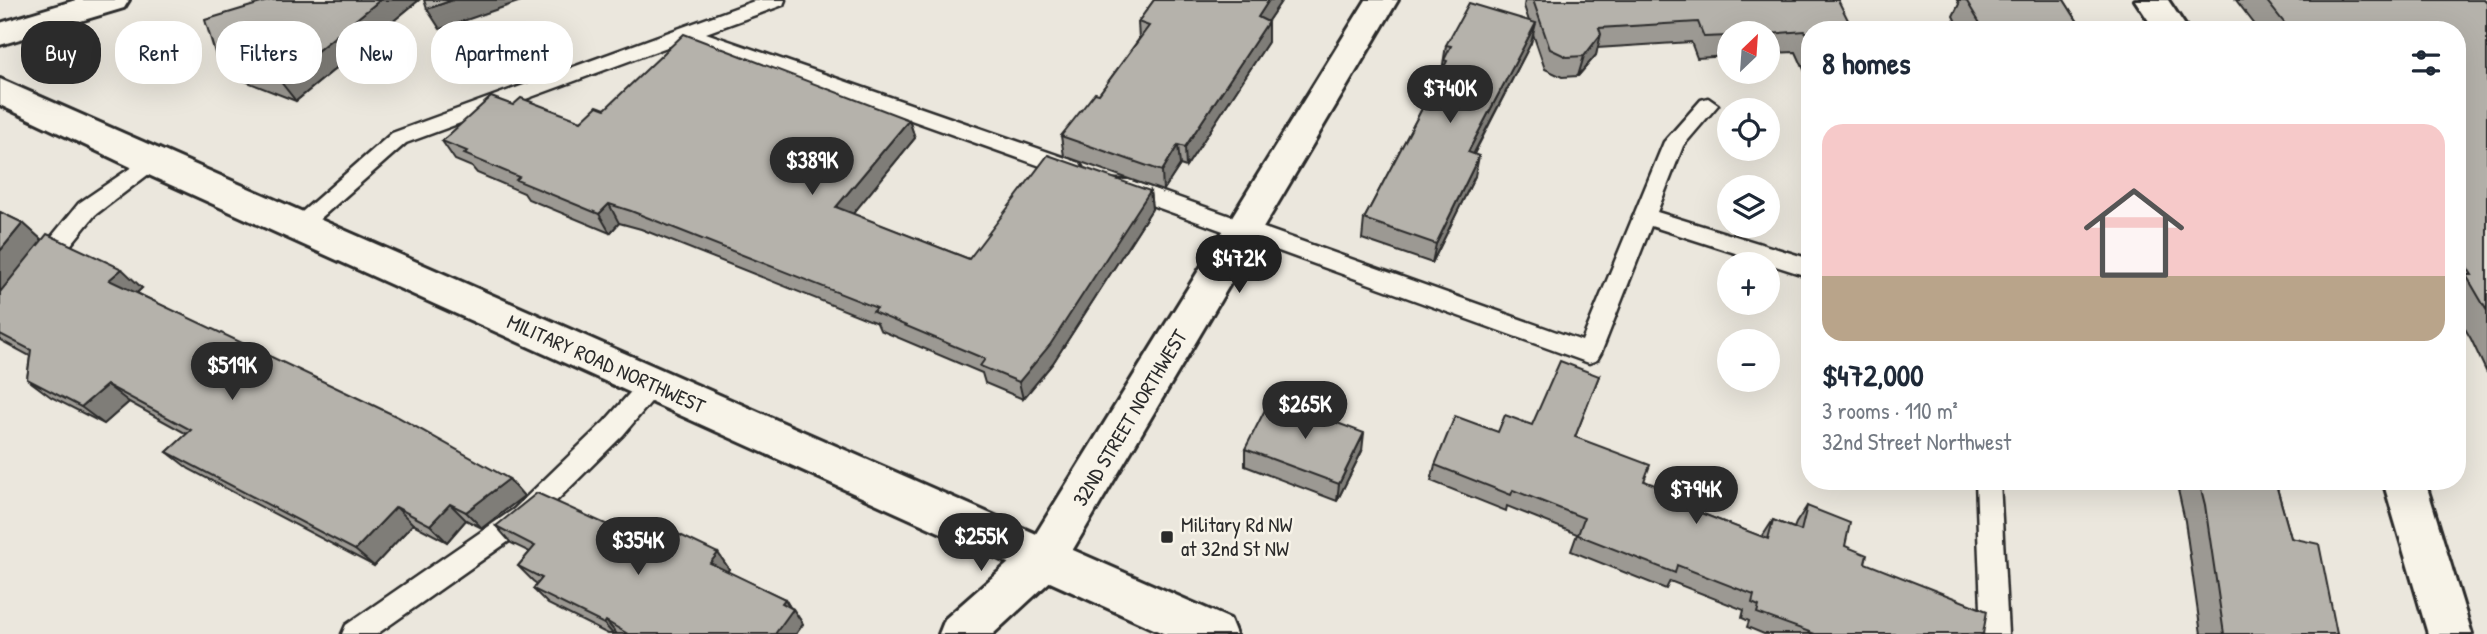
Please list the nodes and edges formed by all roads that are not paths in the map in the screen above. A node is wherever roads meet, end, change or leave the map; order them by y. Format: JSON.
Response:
{"nodes":[{"id":1,"x":113,"y":0,"type":"edge"},
{"id":2,"x":776,"y":0,"type":"edge"},
{"id":3,"x":1382,"y":0,"type":"edge"},
{"id":4,"x":2151,"y":0,"type":"edge"},
{"id":5,"x":2166,"y":21,"type":"edge"},
{"id":6,"x":686,"y":33,"type":"junction"},
{"id":7,"x":0,"y":34,"type":"edge"},
{"id":8,"x":0,"y":91,"type":"edge"},
{"id":9,"x":1708,"y":105,"type":"dead end"},
{"id":10,"x":151,"y":162,"type":"junction"},
{"id":11,"x":1644,"y":216,"type":"junction"},
{"id":12,"x":297,"y":226,"type":"junction"},
{"id":13,"x":1245,"y":229,"type":"junction"},
{"id":14,"x":1801,"y":265,"type":"edge"},
{"id":15,"x":30,"y":279,"type":"edge"},
{"id":16,"x":652,"y":384,"type":"junction"},
{"id":17,"x":1988,"y":490,"type":"edge"},
{"id":18,"x":2407,"y":490,"type":"edge"},
{"id":19,"x":1044,"y":559,"type":"junction"},
{"id":20,"x":355,"y":634,"type":"edge"},
{"id":21,"x":961,"y":634,"type":"edge"},
{"id":22,"x":1214,"y":634,"type":"edge"},
{"id":23,"x":1995,"y":634,"type":"edge"},
{"id":24,"x":2450,"y":634,"type":"edge"}],
"edges":[{"from":1,"to":7,"type":"main road"},
{"from":2,"to":6,"type":"lane"},
{"from":3,"to":13,"type":"main road","name":"32ND STREET NORTHWEST"},
{"from":4,"to":5,"type":"main road"},
{"from":6,"to":12,"type":"lane"},
{"from":6,"to":13,"type":"lane"},
{"from":8,"to":10,"type":"main road","name":"MILITARY ROAD NORTHWEST"},
{"from":9,"to":11,"type":"lane"},
{"from":10,"to":12,"type":"main road","name":"MILITARY ROAD NORTHWEST"},
{"from":10,"to":15,"type":"lane"},
{"from":11,"to":13,"type":"lane"},
{"from":11,"to":14,"type":"lane"},
{"from":12,"to":16,"type":"main road","name":"MILITARY ROAD NORTHWEST"},
{"from":13,"to":19,"type":"main road","name":"32ND STREET NORTHWEST"},
{"from":16,"to":19,"type":"main road","name":"MILITARY ROAD NORTHWEST"},
{"from":16,"to":20,"type":"lane"},
{"from":17,"to":23,"type":"lane"},
{"from":18,"to":24,"type":"main road"},
{"from":19,"to":21,"type":"main road","name":"32ND STREET NORTHWEST"},
{"from":19,"to":22,"type":"main road","name":"MILITARY ROAD NORTHWEST"}]}
